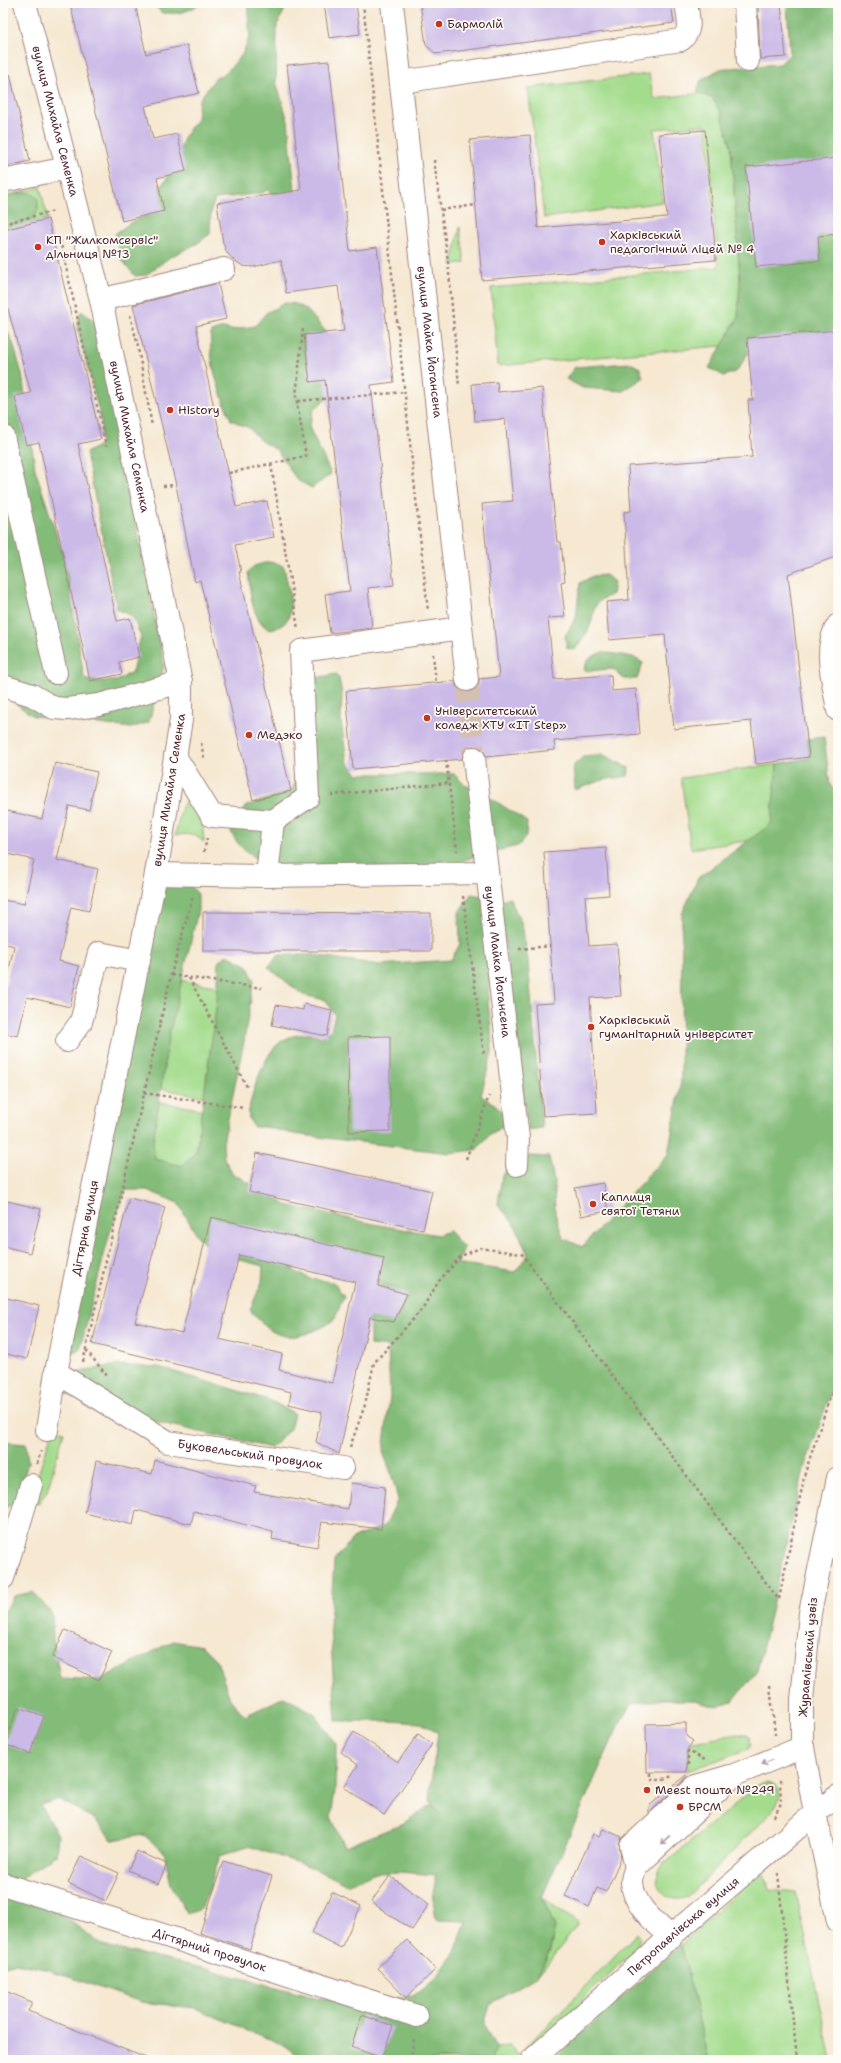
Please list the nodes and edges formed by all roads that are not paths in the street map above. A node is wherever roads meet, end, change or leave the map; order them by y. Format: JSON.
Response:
{"nodes":[{"id":1,"x":25,"y":3,"type":"edge"},
{"id":2,"x":392,"y":3,"type":"edge"},
{"id":3,"x":686,"y":3,"type":"edge"},
{"id":4,"x":745,"y":3,"type":"edge"},
{"id":5,"x":748,"y":60,"type":"dead end"},
{"id":6,"x":401,"y":82,"type":"junction"},
{"id":7,"x":67,"y":168,"type":"junction"},
{"id":8,"x":3,"y":181,"type":"edge"},
{"id":9,"x":224,"y":269,"type":"dead end"},
{"id":10,"x":100,"y":300,"type":"junction"},
{"id":11,"x":3,"y":436,"type":"edge"},
{"id":12,"x":838,"y":625,"type":"edge"},
{"id":13,"x":461,"y":628,"type":"junction"},
{"id":14,"x":56,"y":673,"type":"dead end"},
{"id":15,"x":467,"y":680,"type":"tunnel mouth"},
{"id":16,"x":181,"y":682,"type":"junction"},
{"id":17,"x":3,"y":686,"type":"edge"},
{"id":18,"x":838,"y":710,"type":"edge"},
{"id":19,"x":175,"y":756,"type":"junction"},
{"id":20,"x":474,"y":758,"type":"tunnel mouth"},
{"id":21,"x":273,"y":821,"type":"junction"},
{"id":22,"x":486,"y":873,"type":"junction"},
{"id":23,"x":156,"y":874,"type":"junction"},
{"id":24,"x":267,"y":876,"type":"junction"},
{"id":25,"x":139,"y":961,"type":"junction"},
{"id":26,"x":67,"y":1041,"type":"dead end"},
{"id":27,"x":517,"y":1164,"type":"dead end"},
{"id":28,"x":56,"y":1372,"type":"junction"},
{"id":29,"x":47,"y":1430,"type":"road end"},
{"id":30,"x":343,"y":1468,"type":"road end"},
{"id":31,"x":838,"y":1478,"type":"edge"},
{"id":32,"x":31,"y":1485,"type":"road end"},
{"id":33,"x":3,"y":1578,"type":"edge"},
{"id":34,"x":803,"y":1747,"type":"junction"},
{"id":35,"x":838,"y":1796,"type":"edge"},
{"id":36,"x":815,"y":1813,"type":"junction"},
{"id":37,"x":3,"y":1884,"type":"edge"},
{"id":38,"x":838,"y":1921,"type":"edge"},
{"id":39,"x":671,"y":1937,"type":"junction"},
{"id":40,"x":417,"y":2016,"type":"dead end"},
{"id":41,"x":532,"y":2060,"type":"edge"}],
"edges":[{"from":1,"to":7,"type":"street","name":"вулиця Михайля Семенка"},
{"from":2,"to":6,"type":"street","name":"вулиця Майка Йогансена"},
{"from":3,"to":6,"type":"street"},
{"from":4,"to":5,"type":"street"},
{"from":6,"to":13,"type":"street","name":"вулиця Майка Йогансена"},
{"from":7,"to":8,"type":"street"},
{"from":7,"to":10,"type":"street","name":"вулиця Михайля Семенка"},
{"from":9,"to":10,"type":"street"},
{"from":10,"to":16,"type":"street","name":"вулиця Михайля Семенка"},
{"from":11,"to":14,"type":"street"},
{"from":12,"to":18,"type":"street"},
{"from":13,"to":15,"type":"street","name":"вулиця Майка Йогансена"},
{"from":13,"to":21,"type":"street"},
{"from":16,"to":17,"type":"street"},
{"from":16,"to":19,"type":"street","name":"вулиця Михайля Семенка"},
{"from":19,"to":21,"type":"street"},
{"from":19,"to":23,"type":"street","name":"вулиця Михайля Семенка"},
{"from":20,"to":22,"type":"street","name":"вулиця Майка Йогансена"},
{"from":21,"to":24,"type":"street"},
{"from":22,"to":24,"type":"street"},
{"from":22,"to":27,"type":"street","name":"вулиця Майка Йогансена"},
{"from":23,"to":24,"type":"street"},
{"from":23,"to":25,"type":"street","name":"Дігтярна вулиця"},
{"from":25,"to":26,"type":"street"},
{"from":25,"to":28,"type":"street","name":"Дігтярна вулиця"},
{"from":28,"to":29,"type":"street","name":"Дігтярна вулиця"},
{"from":28,"to":30,"type":"street","name":"Буковельський провулок"},
{"from":31,"to":34,"type":"street","name":"Журавлівський узвіз"},
{"from":32,"to":33,"type":"street"},
{"from":34,"to":36,"type":"street","name":"Журавлівський узвіз"},
{"from":34,"to":39,"type":"street","one_way":true},
{"from":35,"to":36,"type":"street","name":"Петропавлівська вулиця"},
{"from":36,"to":38,"type":"street","name":"Журавлівський узвіз"},
{"from":36,"to":39,"type":"street","name":"Петропавлівська вулиця"},
{"from":37,"to":40,"type":"street","name":"Дігтярний провулок"},
{"from":39,"to":41,"type":"street","name":"Петропавлівська вулиця"}]}
